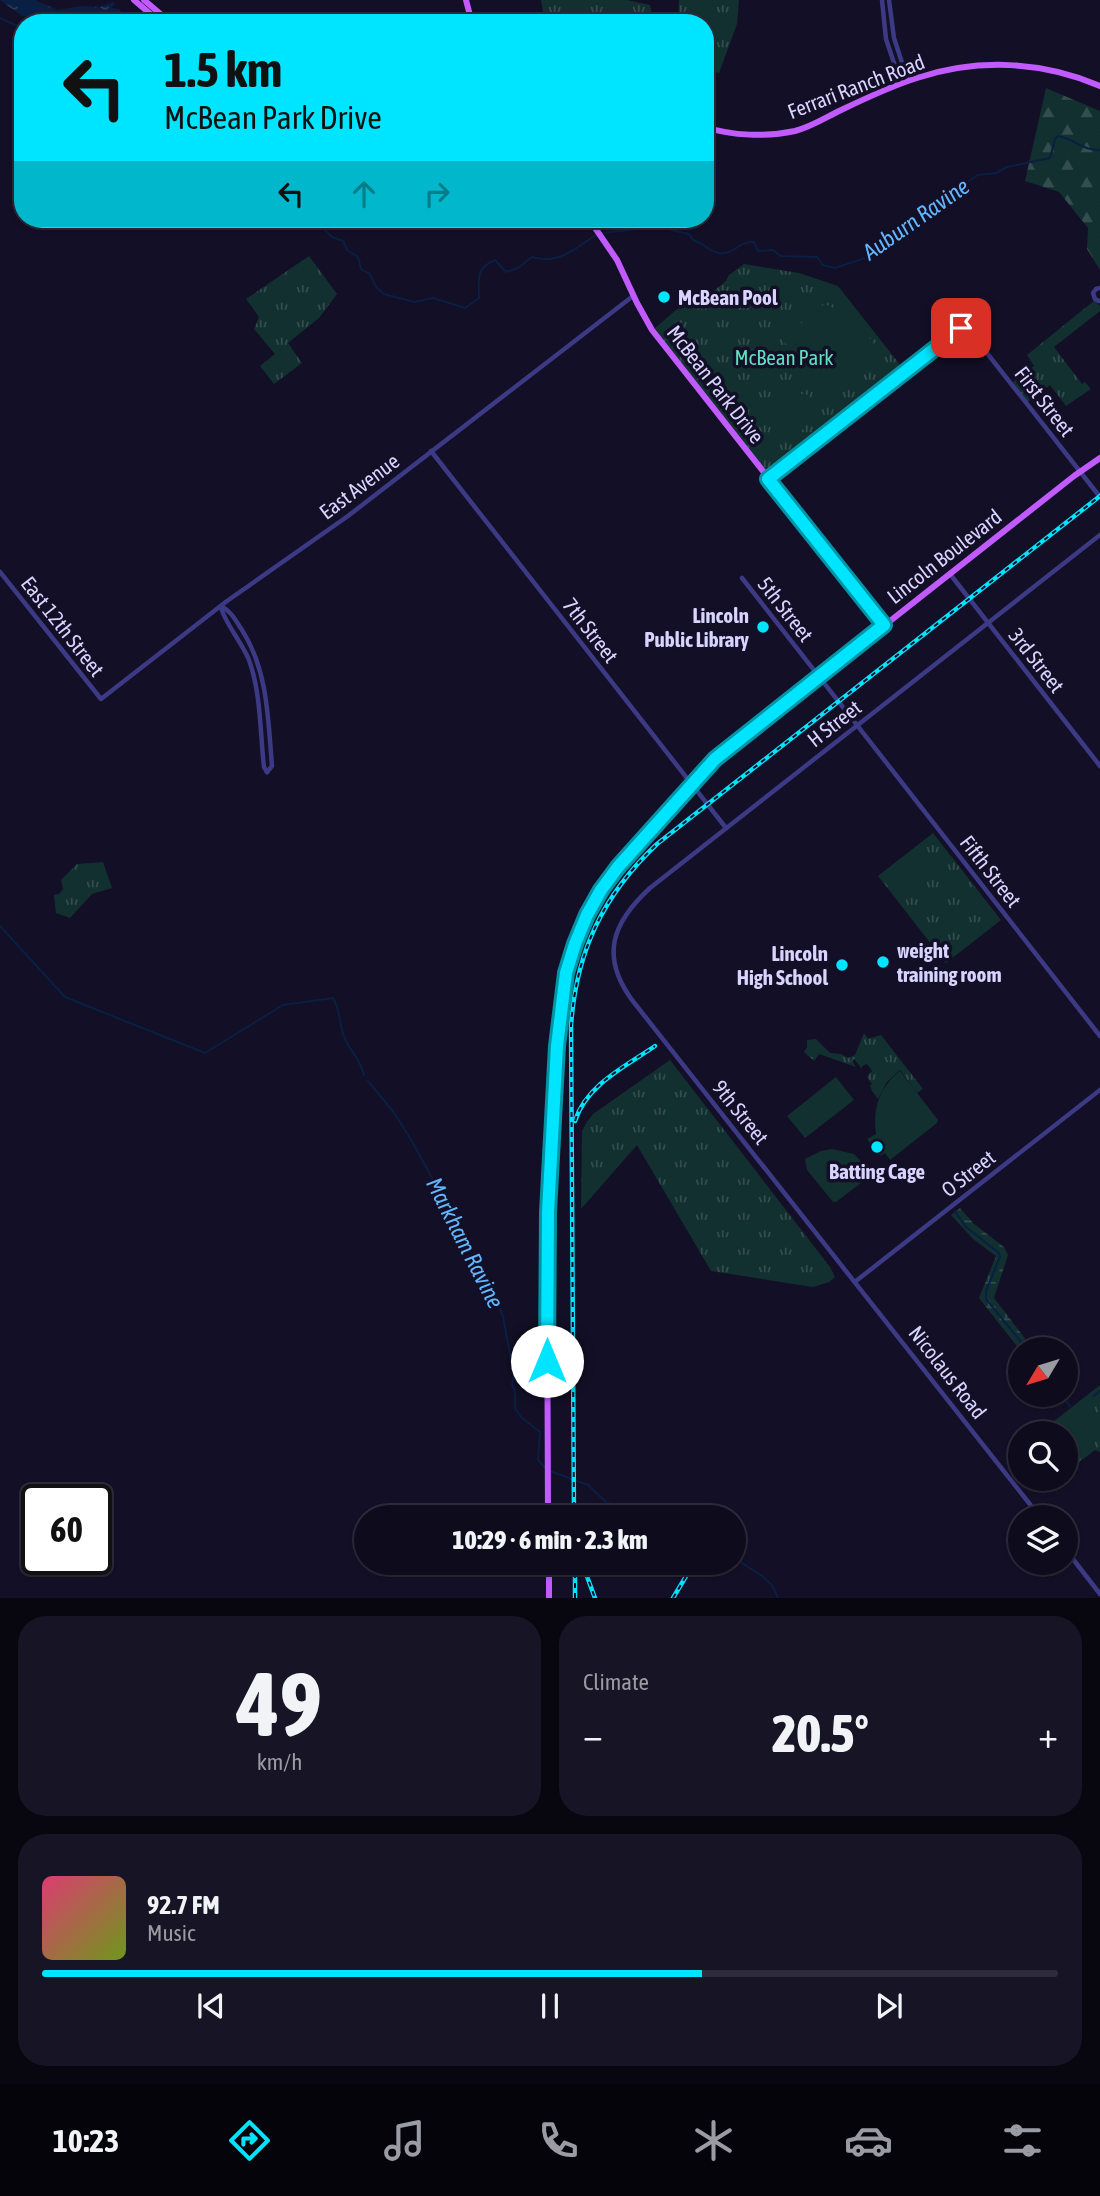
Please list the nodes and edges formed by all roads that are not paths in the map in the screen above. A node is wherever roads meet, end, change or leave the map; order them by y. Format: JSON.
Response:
{"nodes":[{"id":1,"x":134,"y":0,"type":"edge"},
{"id":2,"x":144,"y":0,"type":"edge"},
{"id":3,"x":882,"y":0,"type":"edge"},
{"id":4,"x":889,"y":0,"type":"edge"},
{"id":5,"x":150,"y":14,"type":"edge"},
{"id":6,"x":160,"y":14,"type":"edge"},
{"id":7,"x":905,"y":82,"type":"junction"},
{"id":8,"x":1100,"y":86,"type":"edge"},
{"id":9,"x":714,"y":130,"type":"edge"},
{"id":10,"x":595,"y":228,"type":"edge"},
{"id":11,"x":1100,"y":288,"type":"edge"},
{"id":12,"x":633,"y":296,"type":"junction"},
{"id":13,"x":1099,"y":301,"type":"edge"},
{"id":14,"x":431,"y":451,"type":"junction"},
{"id":15,"x":1100,"y":458,"type":"edge"},
{"id":16,"x":1080,"y":472,"type":"junction"},
{"id":17,"x":768,"y":479,"type":"junction"},
{"id":18,"x":1100,"y":497,"type":"edge"},
{"id":19,"x":1100,"y":535,"type":"edge"},
{"id":20,"x":0,"y":572,"type":"edge"},
{"id":21,"x":949,"y":574,"type":"junction"},
{"id":22,"x":742,"y":578,"type":"dead end"},
{"id":23,"x":227,"y":601,"type":"junction"},
{"id":24,"x":221,"y":606,"type":"junction"},
{"id":25,"x":228,"y":610,"type":"junction"},
{"id":26,"x":214,"y":612,"type":"junction"},
{"id":27,"x":222,"y":614,"type":"junction"},
{"id":28,"x":988,"y":623,"type":"junction"},
{"id":29,"x":884,"y":625,"type":"junction"},
{"id":30,"x":248,"y":659,"type":"junction"},
{"id":31,"x":260,"y":670,"type":"junction"},
{"id":32,"x":819,"y":676,"type":"junction"},
{"id":33,"x":101,"y":699,"type":"joint"},
{"id":34,"x":857,"y":726,"type":"junction"},
{"id":35,"x":1100,"y":766,"type":"edge"},
{"id":36,"x":691,"y":784,"type":"junction"},
{"id":37,"x":726,"y":828,"type":"junction"},
{"id":38,"x":613,"y":956,"type":"joint"},
{"id":39,"x":1100,"y":1036,"type":"edge"},
{"id":40,"x":1100,"y":1090,"type":"edge"},
{"id":41,"x":856,"y":1281,"type":"junction"},
{"id":42,"x":548,"y":1505,"type":"edge"},
{"id":43,"x":1031,"y":1505,"type":"edge"},
{"id":44,"x":1078,"y":1566,"type":"edge"},
{"id":45,"x":549,"y":1575,"type":"edge"},
{"id":46,"x":1100,"y":1594,"type":"edge"},
{"id":47,"x":549,"y":1598,"type":"edge"}],
"edges":[{"from":1,"to":5,"type":"main road"},
{"from":2,"to":6,"type":"main road"},
{"from":3,"to":7,"type":"street"},
{"from":4,"to":7,"type":"street"},
{"from":7,"to":8,"type":"main road","name":"Ferrari Ranch Road"},
{"from":7,"to":9,"type":"main road","name":"Ferrari Ranch Road"},
{"from":10,"to":12,"type":"main road","name":"McBean Park Drive"},
{"from":11,"to":13,"type":"street"},
{"from":12,"to":14,"type":"street","name":"East Avenue"},
{"from":12,"to":17,"type":"main road","name":"McBean Park Drive"},
{"from":14,"to":23,"type":"street","name":"East Avenue"},
{"from":14,"to":36,"type":"street","name":"7th Street"},
{"from":15,"to":16,"type":"main road","name":"Lincoln Boulevard"},
{"from":16,"to":17,"type":"street","name":"First Street"},
{"from":16,"to":18,"type":"street","name":"First Street"},
{"from":16,"to":21,"type":"main road","name":"Lincoln Boulevard"},
{"from":17,"to":29,"type":"main road","name":"McBean Park Drive"},
{"from":19,"to":28,"type":"street","name":"H Street"},
{"from":20,"to":33,"type":"street","name":"East 12th Street"},
{"from":21,"to":28,"type":"street","name":"3rd Street"},
{"from":21,"to":29,"type":"main road","name":"Lincoln Boulevard"},
{"from":22,"to":32,"type":"street","name":"5th Street"},
{"from":23,"to":24,"type":"street","name":"East Avenue"},
{"from":23,"to":25,"type":"street"},
{"from":24,"to":25,"type":"street"},
{"from":24,"to":26,"type":"street","name":"East Avenue"},
{"from":24,"to":27,"type":"street"},
{"from":25,"to":31,"type":"street"},
{"from":26,"to":27,"type":"street"},
{"from":26,"to":33,"type":"street","name":"East Avenue"},
{"from":27,"to":30,"type":"street"},
{"from":28,"to":34,"type":"street","name":"H Street"},
{"from":28,"to":35,"type":"street","name":"3rd Street"},
{"from":29,"to":32,"type":"main road","name":"Lincoln Boulevard"},
{"from":30,"to":31,"type":"street"},
{"from":30,"to":31,"type":"street"},
{"from":32,"to":34,"type":"street","name":"5th Street"},
{"from":32,"to":36,"type":"main road","name":"Lincoln Boulevard"},
{"from":34,"to":37,"type":"street","name":"H Street"},
{"from":34,"to":39,"type":"street","name":"Fifth Street"},
{"from":36,"to":37,"type":"street","name":"7th Street"},
{"from":36,"to":42,"type":"main road","name":"Lincoln Boulevard"},
{"from":37,"to":38,"type":"street","name":"H Street"},
{"from":38,"to":41,"type":"street","name":"9th Street"},
{"from":40,"to":41,"type":"street","name":"O Street"},
{"from":41,"to":43,"type":"street","name":"Nicolaus Road"},
{"from":44,"to":46,"type":"street"},
{"from":45,"to":47,"type":"main road"}]}
